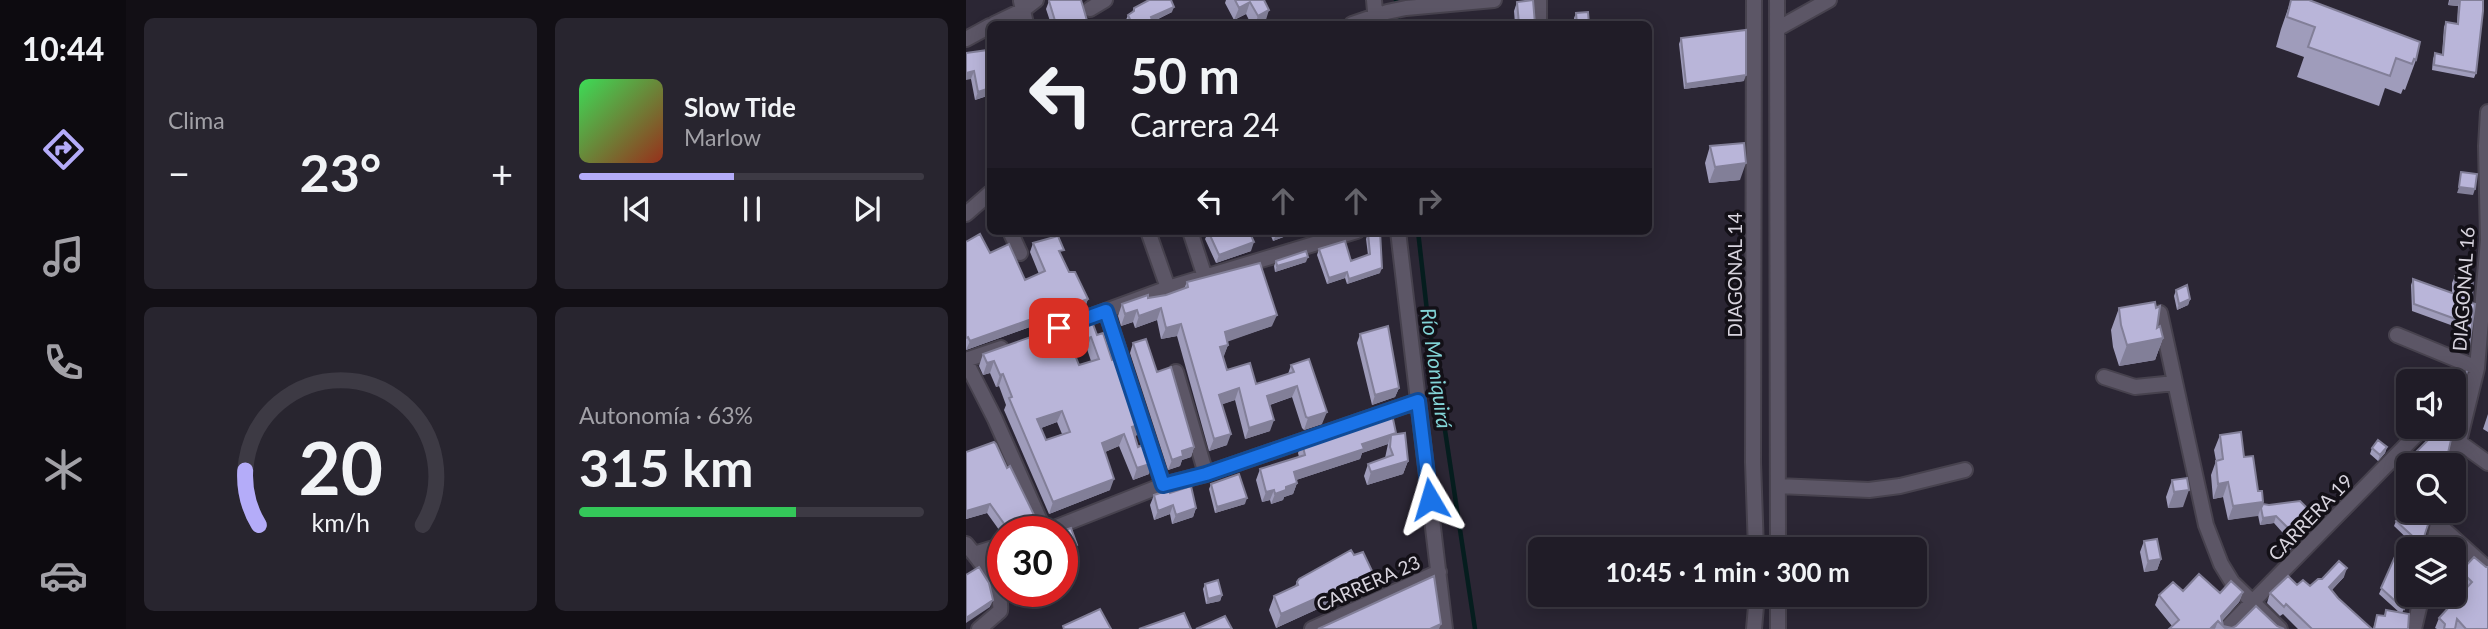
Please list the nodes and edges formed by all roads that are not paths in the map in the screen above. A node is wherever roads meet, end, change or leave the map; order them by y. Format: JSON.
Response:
{"nodes":[{"id":1,"x":1036,"y":0,"type":"edge"},
{"id":2,"x":1105,"y":0,"type":"edge"},
{"id":3,"x":1374,"y":0,"type":"edge"},
{"id":4,"x":1494,"y":0,"type":"edge"},
{"id":5,"x":1539,"y":0,"type":"edge"},
{"id":6,"x":1754,"y":0,"type":"edge"},
{"id":7,"x":1777,"y":0,"type":"edge"},
{"id":8,"x":1829,"y":0,"type":"edge"},
{"id":9,"x":1414,"y":4,"type":"edge"},
{"id":10,"x":1022,"y":5,"type":"edge"},
{"id":11,"x":1090,"y":9,"type":"dead end"},
{"id":12,"x":1380,"y":18,"type":"edge"},
{"id":13,"x":998,"y":21,"type":"edge"},
{"id":14,"x":1539,"y":21,"type":"edge"},
{"id":15,"x":987,"y":28,"type":"edge"},
{"id":16,"x":1777,"y":29,"type":"junction"},
{"id":17,"x":966,"y":39,"type":"edge"},
{"id":18,"x":2488,"y":112,"type":"edge"},
{"id":19,"x":2488,"y":123,"type":"edge"},
{"id":20,"x":2487,"y":147,"type":"edge"},
{"id":21,"x":987,"y":196,"type":"edge"},
{"id":22,"x":966,"y":214,"type":"edge"},
{"id":23,"x":1012,"y":235,"type":"edge"},
{"id":24,"x":1149,"y":235,"type":"edge"},
{"id":25,"x":1191,"y":235,"type":"edge"},
{"id":26,"x":1344,"y":235,"type":"edge"},
{"id":27,"x":1398,"y":235,"type":"edge"},
{"id":28,"x":2488,"y":240,"type":"edge"},
{"id":29,"x":1020,"y":253,"type":"dead end"},
{"id":30,"x":1205,"y":277,"type":"junction"},
{"id":31,"x":1168,"y":288,"type":"junction"},
{"id":32,"x":1106,"y":311,"type":"junction"},
{"id":33,"x":2160,"y":313,"type":"edge"},
{"id":34,"x":1055,"y":329,"type":"edge"},
{"id":35,"x":2397,"y":335,"type":"dead end"},
{"id":36,"x":1017,"y":342,"type":"edge"},
{"id":37,"x":966,"y":361,"type":"edge"},
{"id":38,"x":2477,"y":368,"type":"junction"},
{"id":39,"x":1176,"y":372,"type":"edge"},
{"id":40,"x":2104,"y":377,"type":"dead end"},
{"id":41,"x":2175,"y":383,"type":"junction"},
{"id":42,"x":1418,"y":401,"type":"junction"},
{"id":43,"x":2411,"y":439,"type":"edge"},
{"id":44,"x":2459,"y":442,"type":"junction"},
{"id":45,"x":2456,"y":453,"type":"edge"},
{"id":46,"x":2488,"y":463,"type":"edge"},
{"id":47,"x":1965,"y":470,"type":"dead end"},
{"id":48,"x":1206,"y":474,"type":"junction"},
{"id":49,"x":1163,"y":485,"type":"junction"},
{"id":50,"x":1778,"y":486,"type":"junction"},
{"id":51,"x":1038,"y":516,"type":"edge"},
{"id":52,"x":1078,"y":519,"type":"edge"},
{"id":53,"x":2446,"y":523,"type":"edge"},
{"id":54,"x":1756,"y":537,"type":"edge"},
{"id":55,"x":1778,"y":537,"type":"edge"},
{"id":56,"x":970,"y":549,"type":"edge"},
{"id":57,"x":2488,"y":569,"type":"edge"},
{"id":58,"x":1440,"y":572,"type":"junction"},
{"id":59,"x":2253,"y":603,"type":"junction"},
{"id":60,"x":1755,"y":607,"type":"edge"},
{"id":61,"x":1778,"y":607,"type":"edge"},
{"id":62,"x":2419,"y":607,"type":"edge"},
{"id":63,"x":979,"y":629,"type":"edge"},
{"id":64,"x":1312,"y":629,"type":"edge"},
{"id":65,"x":1445,"y":629,"type":"edge"},
{"id":66,"x":1754,"y":629,"type":"edge"},
{"id":67,"x":1778,"y":629,"type":"edge"},
{"id":68,"x":2226,"y":629,"type":"edge"},
{"id":69,"x":2280,"y":629,"type":"edge"},
{"id":70,"x":2414,"y":629,"type":"edge"}],
"edges":[{"from":1,"to":10,"type":"street"},
{"from":2,"to":11,"type":"street"},
{"from":3,"to":12,"type":"street"},
{"from":4,"to":9,"type":"street"},
{"from":5,"to":14,"type":"street"},
{"from":6,"to":54,"type":"street","name":"DIAGONAL 14"},
{"from":7,"to":16,"type":"street"},
{"from":8,"to":16,"type":"street"},
{"from":9,"to":12,"type":"street"},
{"from":10,"to":13,"type":"street"},
{"from":15,"to":17,"type":"street"},
{"from":16,"to":50,"type":"street"},
{"from":18,"to":19,"type":"street","name":"DIAGONAL 16"},
{"from":19,"to":20,"type":"street","name":"DIAGONAL 16"},
{"from":20,"to":28,"type":"street","name":"DIAGONAL 16"},
{"from":21,"to":22,"type":"street"},
{"from":23,"to":29,"type":"street"},
{"from":24,"to":31,"type":"street"},
{"from":25,"to":30,"type":"street"},
{"from":26,"to":30,"type":"street"},
{"from":27,"to":42,"type":"street"},
{"from":28,"to":38,"type":"street","name":"DIAGONAL 16"},
{"from":30,"to":31,"type":"street"},
{"from":31,"to":32,"type":"street"},
{"from":32,"to":34,"type":"street"},
{"from":32,"to":49,"type":"street"},
{"from":33,"to":41,"type":"street"},
{"from":35,"to":38,"type":"street"},
{"from":36,"to":37,"type":"street"},
{"from":37,"to":51,"type":"street"},
{"from":38,"to":44,"type":"street","name":"DIAGONAL 16"},
{"from":39,"to":48,"type":"street"},
{"from":40,"to":41,"type":"street"},
{"from":41,"to":59,"type":"street"},
{"from":42,"to":48,"type":"street"},
{"from":42,"to":58,"type":"street"},
{"from":43,"to":59,"type":"street","name":"CARRERA 19"},
{"from":44,"to":45,"type":"street","name":"DIAGONAL 16"},
{"from":44,"to":46,"type":"street"},
{"from":47,"to":50,"type":"street"},
{"from":48,"to":49,"type":"street"},
{"from":49,"to":52,"type":"street"},
{"from":50,"to":55,"type":"street"},
{"from":53,"to":57,"type":"street"},
{"from":56,"to":63,"type":"street"},
{"from":58,"to":64,"type":"street","name":"CARRERA 23"},
{"from":58,"to":65,"type":"street"},
{"from":59,"to":68,"type":"street","name":"CARRERA 19"},
{"from":59,"to":69,"type":"street"},
{"from":60,"to":66,"type":"street"},
{"from":61,"to":67,"type":"street"},
{"from":62,"to":70,"type":"street"}]}
